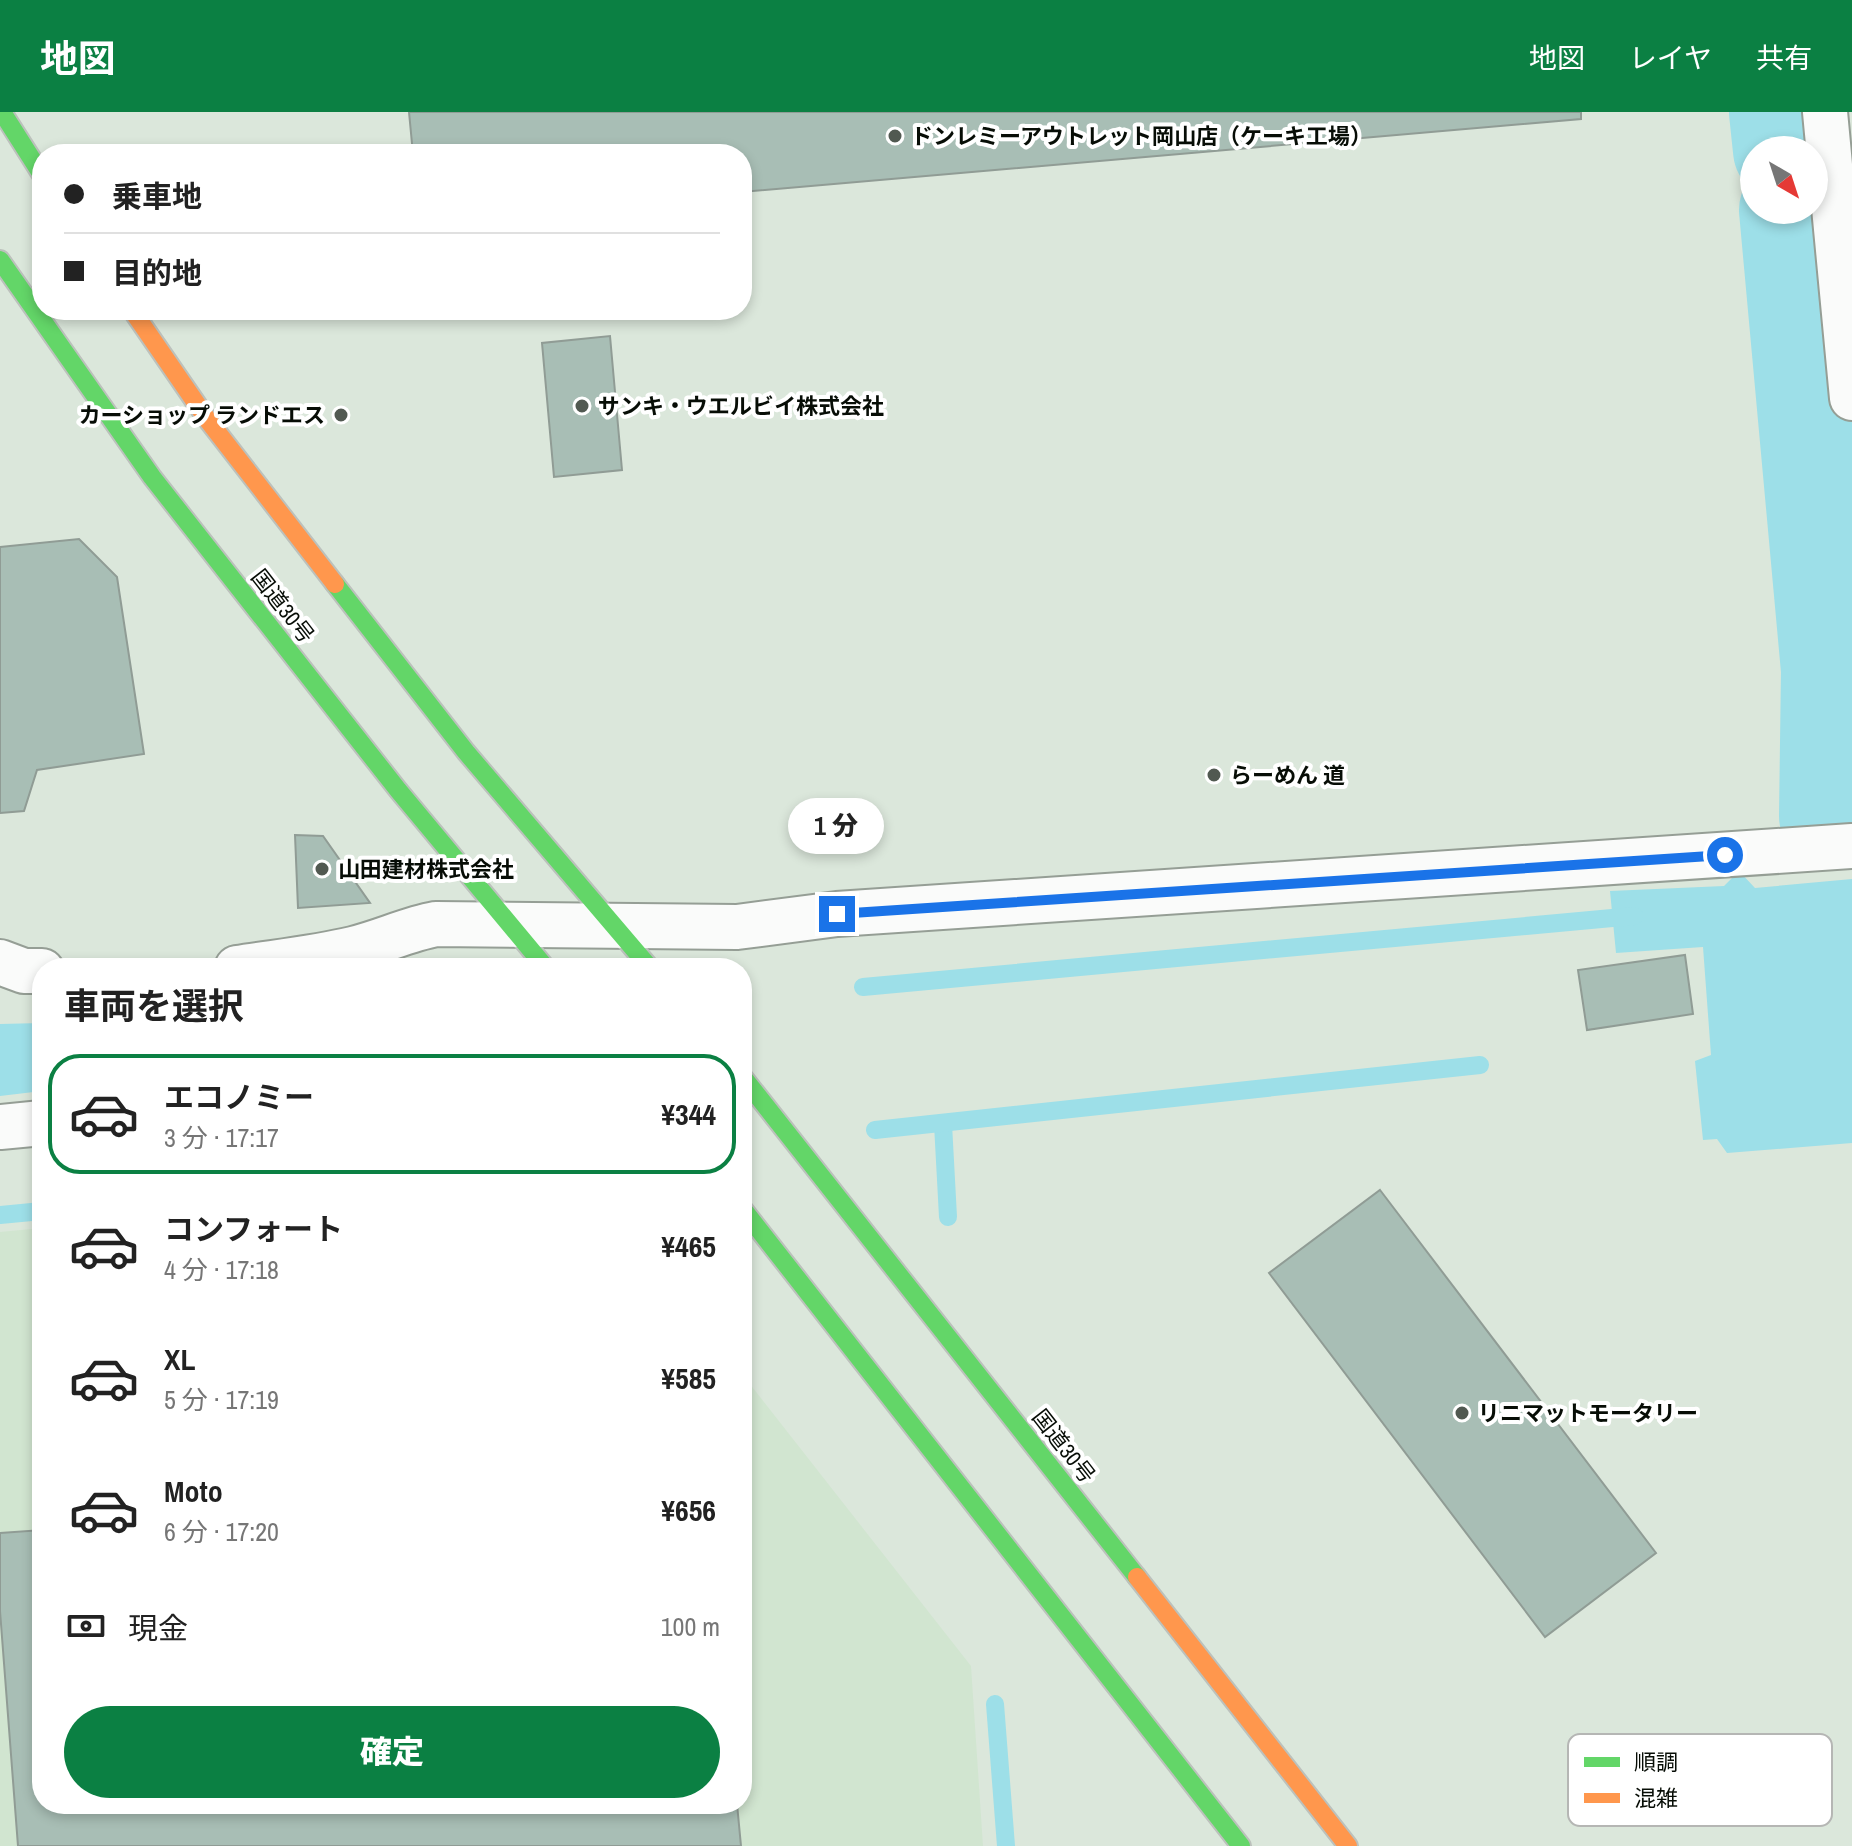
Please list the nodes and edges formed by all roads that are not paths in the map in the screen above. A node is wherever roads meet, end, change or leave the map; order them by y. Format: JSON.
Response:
{"nodes":[{"id":1,"x":2,"y":112,"type":"edge"},
{"id":2,"x":1825,"y":112,"type":"edge"},
{"id":3,"x":32,"y":159,"type":"edge"},
{"id":4,"x":1845,"y":254,"type":"edge"},
{"id":5,"x":0,"y":260,"type":"edge"},
{"id":6,"x":32,"y":306,"type":"edge"},
{"id":7,"x":42,"y":320,"type":"edge"},
{"id":8,"x":139,"y":320,"type":"edge"},
{"id":9,"x":1852,"y":398,"type":"edge"},
{"id":10,"x":1852,"y":846,"type":"edge"},
{"id":11,"x":509,"y":924,"type":"junction"},
{"id":12,"x":613,"y":925,"type":"junction"},
{"id":13,"x":299,"y":958,"type":"edge"},
{"id":14,"x":538,"y":958,"type":"edge"},
{"id":15,"x":641,"y":958,"type":"edge"},
{"id":16,"x":0,"y":962,"type":"edge"},
{"id":17,"x":32,"y":971,"type":"edge"},
{"id":18,"x":752,"y":1088,"type":"edge"},
{"id":19,"x":32,"y":1124,"type":"edge"},
{"id":20,"x":0,"y":1127,"type":"edge"},
{"id":21,"x":752,"y":1221,"type":"edge"},
{"id":22,"x":1241,"y":1846,"type":"edge"},
{"id":23,"x":1348,"y":1846,"type":"edge"}],
"edges":[{"from":1,"to":3,"type":"highway"},
{"from":2,"to":4,"type":"street"},
{"from":4,"to":9,"type":"street"},
{"from":5,"to":6,"type":"highway","name":"国道30号"},
{"from":7,"to":11,"type":"highway","name":"国道30号"},
{"from":8,"to":12,"type":"highway"},
{"from":10,"to":12,"type":"street"},
{"from":11,"to":12,"type":"street"},
{"from":11,"to":13,"type":"street"},
{"from":11,"to":14,"type":"highway","name":"国道30号"},
{"from":12,"to":15,"type":"highway"},
{"from":16,"to":17,"type":"street"},
{"from":18,"to":23,"type":"highway","name":"国道30号"},
{"from":19,"to":20,"type":"street"},
{"from":21,"to":22,"type":"highway"}]}
